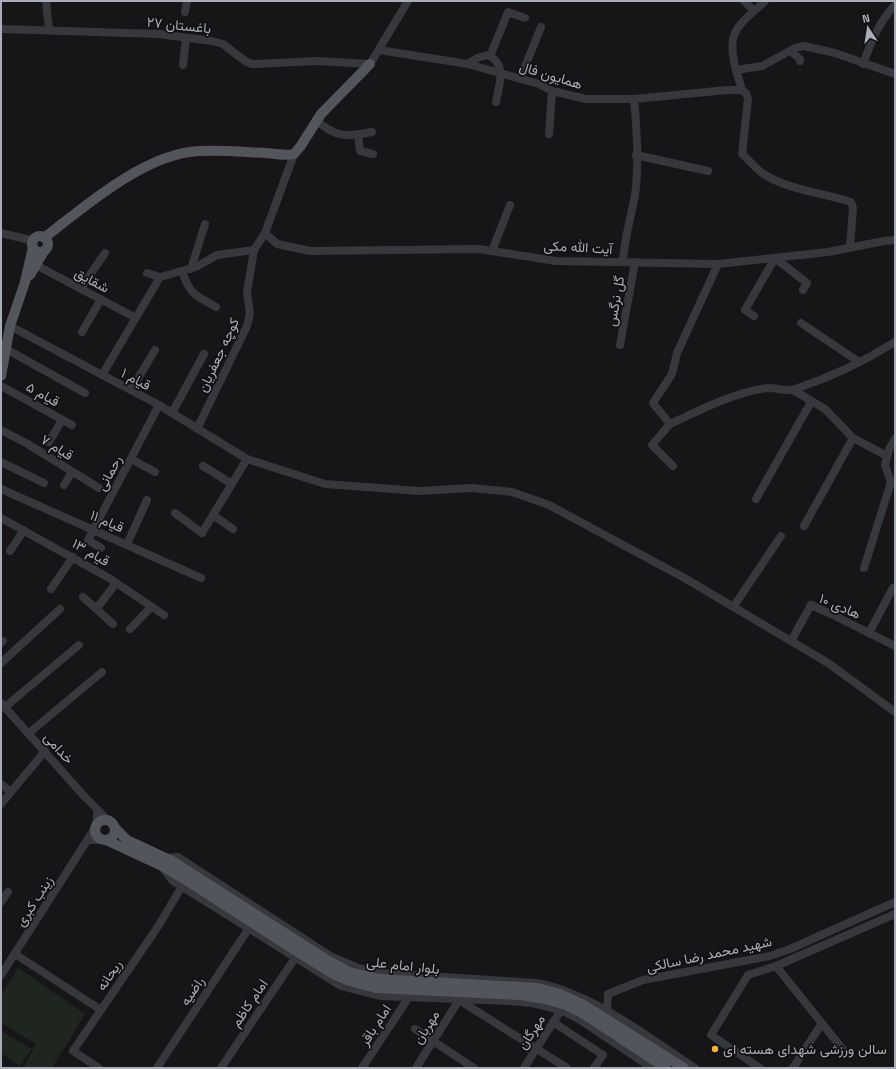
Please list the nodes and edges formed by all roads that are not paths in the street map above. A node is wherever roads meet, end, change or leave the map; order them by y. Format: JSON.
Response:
{"nodes":[{"id":1,"x":187,"y":1,"type":"edge"},
{"id":2,"x":408,"y":1,"type":"edge"},
{"id":3,"x":744,"y":1,"type":"edge"},
{"id":4,"x":765,"y":1,"type":"edge"},
{"id":5,"x":48,"y":2,"type":"edge"},
{"id":6,"x":895,"y":6,"type":"edge"},
{"id":7,"x":754,"y":11,"type":"junction"},
{"id":8,"x":185,"y":12,"type":"dead end"},
{"id":9,"x":525,"y":18,"type":"dead end"},
{"id":10,"x":541,"y":27,"type":"dead end"},
{"id":11,"x":1,"y":29,"type":"edge"},
{"id":12,"x":49,"y":30,"type":"junction"},
{"id":13,"x":186,"y":38,"type":"junction"},
{"id":14,"x":379,"y":50,"type":"junction"},
{"id":15,"x":790,"y":51,"type":"junction"},
{"id":16,"x":490,"y":56,"type":"junction"},
{"id":17,"x":800,"y":61,"type":"dead end"},
{"id":18,"x":370,"y":64,"type":"junction"},
{"id":19,"x":468,"y":64,"type":"junction"},
{"id":20,"x":863,"y":64,"type":"junction"},
{"id":21,"x":183,"y":65,"type":"dead end"},
{"id":22,"x":736,"y":70,"type":"junction"},
{"id":23,"x":502,"y":72,"type":"junction"},
{"id":24,"x":895,"y":74,"type":"edge"},
{"id":25,"x":520,"y":79,"type":"junction"},
{"id":26,"x":742,"y":90,"type":"junction"},
{"id":27,"x":552,"y":91,"type":"junction"},
{"id":28,"x":634,"y":99,"type":"junction"},
{"id":29,"x":496,"y":102,"type":"dead end"},
{"id":30,"x":316,"y":120,"type":"junction"},
{"id":31,"x":372,"y":132,"type":"dead end"},
{"id":32,"x":549,"y":134,"type":"dead end"},
{"id":33,"x":358,"y":135,"type":"junction"},
{"id":34,"x":294,"y":154,"type":"junction"},
{"id":35,"x":373,"y":154,"type":"dead end"},
{"id":36,"x":636,"y":155,"type":"junction"},
{"id":37,"x":708,"y":171,"type":"dead end"},
{"id":38,"x":510,"y":205,"type":"dead end"},
{"id":39,"x":205,"y":224,"type":"dead end"},
{"id":40,"x":1,"y":233,"type":"edge"},
{"id":41,"x":264,"y":233,"type":"junction"},
{"id":42,"x":895,"y":240,"type":"edge"},
{"id":43,"x":33,"y":244,"type":"junction"},
{"id":44,"x":45,"y":245,"type":"junction"},
{"id":45,"x":850,"y":248,"type":"junction"},
{"id":46,"x":254,"y":250,"type":"junction"},
{"id":47,"x":492,"y":251,"type":"junction"},
{"id":48,"x":105,"y":253,"type":"dead end"},
{"id":49,"x":775,"y":258,"type":"junction"},
{"id":50,"x":623,"y":262,"type":"junction"},
{"id":51,"x":635,"y":262,"type":"junction"},
{"id":52,"x":718,"y":264,"type":"junction"},
{"id":53,"x":36,"y":265,"type":"junction"},
{"id":54,"x":187,"y":270,"type":"junction"},
{"id":55,"x":146,"y":272,"type":"dead end"},
{"id":56,"x":160,"y":277,"type":"junction"},
{"id":57,"x":25,"y":282,"type":"junction"},
{"id":58,"x":82,"y":288,"type":"junction"},
{"id":59,"x":803,"y":290,"type":"dead end"},
{"id":60,"x":101,"y":299,"type":"junction"},
{"id":61,"x":216,"y":307,"type":"dead end"},
{"id":62,"x":754,"y":316,"type":"dead end"},
{"id":63,"x":136,"y":318,"type":"junction"},
{"id":64,"x":801,"y":323,"type":"dead end"},
{"id":65,"x":10,"y":326,"type":"junction"},
{"id":66,"x":82,"y":332,"type":"dead end"},
{"id":67,"x":4,"y":337,"type":"edge"},
{"id":68,"x":895,"y":342,"type":"edge"},
{"id":69,"x":620,"y":345,"type":"dead end"},
{"id":70,"x":6,"y":349,"type":"junction"},
{"id":71,"x":155,"y":350,"type":"dead end"},
{"id":72,"x":204,"y":354,"type":"dead end"},
{"id":73,"x":859,"y":362,"type":"junction"},
{"id":74,"x":102,"y":375,"type":"junction"},
{"id":75,"x":1,"y":376,"type":"edge"},
{"id":76,"x":1,"y":386,"type":"edge"},
{"id":77,"x":131,"y":390,"type":"junction"},
{"id":78,"x":793,"y":390,"type":"junction"},
{"id":79,"x":84,"y":393,"type":"dead end"},
{"id":80,"x":811,"y":402,"type":"junction"},
{"id":81,"x":159,"y":405,"type":"junction"},
{"id":82,"x":172,"y":413,"type":"junction"},
{"id":83,"x":62,"y":420,"type":"junction"},
{"id":84,"x":670,"y":424,"type":"junction"},
{"id":85,"x":72,"y":425,"type":"dead end"},
{"id":86,"x":198,"y":429,"type":"junction"},
{"id":87,"x":1,"y":430,"type":"edge"},
{"id":88,"x":853,"y":438,"type":"junction"},
{"id":89,"x":895,"y":439,"type":"edge"},
{"id":90,"x":49,"y":442,"type":"dead end"},
{"id":91,"x":887,"y":456,"type":"junction"},
{"id":92,"x":131,"y":459,"type":"junction"},
{"id":93,"x":247,"y":459,"type":"junction"},
{"id":94,"x":1,"y":462,"type":"edge"},
{"id":95,"x":203,"y":466,"type":"dead end"},
{"id":96,"x":674,"y":466,"type":"dead end"},
{"id":97,"x":72,"y":472,"type":"junction"},
{"id":98,"x":155,"y":472,"type":"dead end"},
{"id":99,"x":44,"y":483,"type":"dead end"},
{"id":100,"x":232,"y":484,"type":"junction"},
{"id":101,"x":64,"y":485,"type":"dead end"},
{"id":102,"x":1,"y":488,"type":"edge"},
{"id":103,"x":99,"y":488,"type":"dead end"},
{"id":104,"x":756,"y":499,"type":"dead end"},
{"id":105,"x":147,"y":500,"type":"dead end"},
{"id":106,"x":175,"y":513,"type":"dead end"},
{"id":107,"x":213,"y":515,"type":"junction"},
{"id":108,"x":1,"y":518,"type":"edge"},
{"id":109,"x":804,"y":526,"type":"dead end"},
{"id":110,"x":94,"y":529,"type":"junction"},
{"id":111,"x":233,"y":529,"type":"dead end"},
{"id":112,"x":24,"y":530,"type":"junction"},
{"id":113,"x":781,"y":536,"type":"dead end"},
{"id":114,"x":127,"y":544,"type":"junction"},
{"id":115,"x":101,"y":548,"type":"dead end"},
{"id":116,"x":10,"y":551,"type":"dead end"},
{"id":117,"x":73,"y":557,"type":"junction"},
{"id":118,"x":864,"y":568,"type":"dead end"},
{"id":119,"x":201,"y":578,"type":"dead end"},
{"id":120,"x":116,"y":583,"type":"junction"},
{"id":121,"x":893,"y":588,"type":"dead end"},
{"id":122,"x":51,"y":589,"type":"dead end"},
{"id":123,"x":83,"y":597,"type":"dead end"},
{"id":124,"x":734,"y":606,"type":"junction"},
{"id":125,"x":151,"y":607,"type":"junction"},
{"id":126,"x":97,"y":608,"type":"junction"},
{"id":127,"x":60,"y":609,"type":"dead end"},
{"id":128,"x":164,"y":615,"type":"dead end"},
{"id":129,"x":113,"y":624,"type":"dead end"},
{"id":130,"x":130,"y":629,"type":"dead end"},
{"id":131,"x":869,"y":633,"type":"junction"},
{"id":132,"x":791,"y":641,"type":"junction"},
{"id":133,"x":79,"y":645,"type":"dead end"},
{"id":134,"x":895,"y":646,"type":"edge"},
{"id":135,"x":1,"y":663,"type":"edge"},
{"id":136,"x":102,"y":672,"type":"dead end"},
{"id":137,"x":3,"y":705,"type":"edge"},
{"id":138,"x":895,"y":712,"type":"edge"},
{"id":139,"x":29,"y":733,"type":"junction"},
{"id":140,"x":45,"y":751,"type":"junction"},
{"id":141,"x":1,"y":784,"type":"edge"},
{"id":142,"x":11,"y":792,"type":"junction"},
{"id":143,"x":1,"y":804,"type":"edge"},
{"id":144,"x":97,"y":810,"type":"junction"},
{"id":145,"x":112,"y":824,"type":"junction"},
{"id":146,"x":96,"y":826,"type":"junction"},
{"id":147,"x":88,"y":840,"type":"junction"},
{"id":148,"x":104,"y":840,"type":"junction"},
{"id":149,"x":164,"y":862,"type":"junction"},
{"id":150,"x":182,"y":886,"type":"junction"},
{"id":151,"x":8,"y":892,"type":"dead end"},
{"id":152,"x":1,"y":902,"type":"edge"},
{"id":153,"x":895,"y":902,"type":"edge"},
{"id":154,"x":895,"y":914,"type":"edge"},
{"id":155,"x":249,"y":928,"type":"junction"},
{"id":156,"x":299,"y":948,"type":"junction"},
{"id":157,"x":15,"y":954,"type":"junction"},
{"id":158,"x":776,"y":966,"type":"junction"},
{"id":159,"x":1,"y":975,"type":"edge"},
{"id":160,"x":410,"y":989,"type":"junction"},
{"id":161,"x":459,"y":1000,"type":"junction"},
{"id":162,"x":101,"y":1010,"type":"junction"},
{"id":163,"x":561,"y":1010,"type":"junction"},
{"id":164,"x":607,"y":1011,"type":"junction"},
{"id":165,"x":553,"y":1022,"type":"junction"},
{"id":166,"x":822,"y":1023,"type":"junction"},
{"id":167,"x":415,"y":1030,"type":"dead end"},
{"id":168,"x":433,"y":1041,"type":"junction"},
{"id":169,"x":536,"y":1048,"type":"junction"},
{"id":170,"x":845,"y":1052,"type":"dead end"},
{"id":171,"x":757,"y":1067,"type":"edge"},
{"id":172,"x":99,"y":1068,"type":"edge"},
{"id":173,"x":157,"y":1068,"type":"edge"},
{"id":174,"x":222,"y":1068,"type":"edge"},
{"id":175,"x":362,"y":1068,"type":"edge"},
{"id":176,"x":416,"y":1068,"type":"edge"},
{"id":177,"x":474,"y":1068,"type":"edge"},
{"id":178,"x":524,"y":1068,"type":"edge"},
{"id":179,"x":567,"y":1068,"type":"edge"},
{"id":180,"x":594,"y":1068,"type":"edge"},
{"id":181,"x":652,"y":1068,"type":"edge"},
{"id":182,"x":666,"y":1068,"type":"edge"},
{"id":183,"x":684,"y":1068,"type":"edge"},
{"id":184,"x":695,"y":1068,"type":"edge"},
{"id":185,"x":793,"y":1068,"type":"edge"}],
"edges":[{"from":1,"to":8,"type":"street"},
{"from":2,"to":14,"type":"street"},
{"from":3,"to":7,"type":"street"},
{"from":4,"to":7,"type":"street"},
{"from":5,"to":12,"type":"street"},
{"from":6,"to":20,"type":"street"},
{"from":7,"to":22,"type":"street"},
{"from":9,"to":16,"type":"street"},
{"from":10,"to":25,"type":"street"},
{"from":11,"to":12,"type":"street","name":"باغستان ۲۷"},
{"from":12,"to":13,"type":"street","name":"باغستان ۲۷"},
{"from":13,"to":18,"type":"street","name":"باغستان ۲۷"},
{"from":13,"to":21,"type":"street"},
{"from":14,"to":18,"type":"street"},
{"from":14,"to":19,"type":"street","name":"همایون فال"},
{"from":15,"to":17,"type":"street"},
{"from":15,"to":20,"type":"street"},
{"from":15,"to":22,"type":"street"},
{"from":16,"to":19,"type":"street"},
{"from":16,"to":23,"type":"street"},
{"from":18,"to":30,"type":"main road"},
{"from":19,"to":23,"type":"street","name":"همایون فال"},
{"from":20,"to":24,"type":"street"},
{"from":22,"to":26,"type":"street"},
{"from":23,"to":25,"type":"street","name":"همایون فال"},
{"from":23,"to":29,"type":"street"},
{"from":25,"to":27,"type":"street","name":"همایون فال"},
{"from":26,"to":28,"type":"street","name":"همایون فال"},
{"from":26,"to":45,"type":"street"},
{"from":27,"to":28,"type":"street","name":"همایون فال"},
{"from":27,"to":32,"type":"street"},
{"from":28,"to":36,"type":"street"},
{"from":30,"to":33,"type":"street"},
{"from":30,"to":34,"type":"main road"},
{"from":31,"to":33,"type":"street"},
{"from":33,"to":35,"type":"street"},
{"from":34,"to":41,"type":"street","name":"کوچه جعفریان"},
{"from":34,"to":44,"type":"main road"},
{"from":36,"to":37,"type":"street"},
{"from":36,"to":50,"type":"street"},
{"from":38,"to":47,"type":"street"},
{"from":39,"to":54,"type":"street"},
{"from":40,"to":43,"type":"street"},
{"from":41,"to":46,"type":"street","name":"کوچه جعفریان"},
{"from":41,"to":47,"type":"street","name":"آیت الله مکی"},
{"from":42,"to":45,"type":"street","name":"آیت الله مکی"},
{"from":43,"to":44,"type":"main road"},
{"from":43,"to":57,"type":"main road"},
{"from":44,"to":53,"type":"main road"},
{"from":45,"to":49,"type":"street","name":"آیت الله مکی"},
{"from":46,"to":54,"type":"street"},
{"from":46,"to":86,"type":"street","name":"کوچه جعفریان"},
{"from":47,"to":50,"type":"street","name":"آیت الله مکی"},
{"from":48,"to":58,"type":"street"},
{"from":49,"to":52,"type":"street","name":"آیت الله مکی"},
{"from":49,"to":59,"type":"street"},
{"from":49,"to":62,"type":"street"},
{"from":50,"to":51,"type":"street","name":"آیت الله مکی"},
{"from":51,"to":52,"type":"street","name":"آیت الله مکی"},
{"from":51,"to":69,"type":"street","name":"گل نرگس"},
{"from":52,"to":84,"type":"street"},
{"from":53,"to":57,"type":"main road"},
{"from":53,"to":58,"type":"street","name":"شقایق"},
{"from":54,"to":56,"type":"street"},
{"from":54,"to":61,"type":"street"},
{"from":55,"to":56,"type":"street"},
{"from":56,"to":63,"type":"street"},
{"from":57,"to":65,"type":"main road"},
{"from":58,"to":60,"type":"street","name":"شقایق"},
{"from":60,"to":63,"type":"street","name":"شقایق"},
{"from":60,"to":66,"type":"street"},
{"from":63,"to":74,"type":"street"},
{"from":64,"to":73,"type":"street"},
{"from":65,"to":67,"type":"main road"},
{"from":65,"to":74,"type":"street","name":"قیام ۱"},
{"from":67,"to":70,"type":"main road"},
{"from":68,"to":73,"type":"street"},
{"from":70,"to":75,"type":"main road"},
{"from":70,"to":79,"type":"street"},
{"from":71,"to":77,"type":"street"},
{"from":72,"to":82,"type":"street"},
{"from":73,"to":78,"type":"street"},
{"from":74,"to":77,"type":"street","name":"قیام ۱"},
{"from":76,"to":83,"type":"street","name":"قیام ۵"},
{"from":77,"to":81,"type":"street","name":"قیام ۱"},
{"from":78,"to":80,"type":"street"},
{"from":78,"to":84,"type":"street"},
{"from":80,"to":88,"type":"street"},
{"from":80,"to":104,"type":"street"},
{"from":81,"to":82,"type":"street","name":"قیام ۱"},
{"from":81,"to":92,"type":"street","name":"رحمانی"},
{"from":82,"to":86,"type":"street","name":"قیام ۱"},
{"from":83,"to":85,"type":"street","name":"قیام ۵"},
{"from":83,"to":90,"type":"street"},
{"from":84,"to":96,"type":"street"},
{"from":86,"to":93,"type":"street","name":"قیام ۱"},
{"from":87,"to":97,"type":"street","name":"قیام ۷"},
{"from":88,"to":91,"type":"street"},
{"from":88,"to":109,"type":"street"},
{"from":89,"to":91,"type":"street"},
{"from":91,"to":118,"type":"street"},
{"from":92,"to":98,"type":"street"},
{"from":92,"to":110,"type":"street","name":"رحمانی"},
{"from":93,"to":100,"type":"street"},
{"from":93,"to":124,"type":"street","name":"قیام ۱"},
{"from":94,"to":99,"type":"street"},
{"from":95,"to":100,"type":"street"},
{"from":97,"to":101,"type":"street"},
{"from":97,"to":103,"type":"street","name":"قیام ۷"},
{"from":100,"to":107,"type":"street"},
{"from":102,"to":110,"type":"street","name":"قیام ۱۱"},
{"from":105,"to":114,"type":"street"},
{"from":106,"to":107,"type":"street"},
{"from":107,"to":111,"type":"street"},
{"from":108,"to":112,"type":"street","name":"قیام ۱۳"},
{"from":110,"to":114,"type":"street","name":"قیام ۱۱"},
{"from":110,"to":115,"type":"street","name":"رحمانی"},
{"from":112,"to":116,"type":"street"},
{"from":112,"to":117,"type":"street","name":"قیام ۱۳"},
{"from":113,"to":124,"type":"street"},
{"from":114,"to":119,"type":"street","name":"قیام ۱۱"},
{"from":117,"to":120,"type":"street","name":"قیام ۱۳"},
{"from":117,"to":122,"type":"street"},
{"from":120,"to":125,"type":"street","name":"قیام ۱۳"},
{"from":120,"to":126,"type":"street"},
{"from":121,"to":131,"type":"street"},
{"from":123,"to":126,"type":"street"},
{"from":124,"to":132,"type":"street","name":"قیام ۱"},
{"from":125,"to":128,"type":"street","name":"قیام ۱۳"},
{"from":125,"to":130,"type":"street"},
{"from":126,"to":129,"type":"street"},
{"from":127,"to":135,"type":"street"},
{"from":131,"to":132,"type":"street","name":"هادی ۱۰"},
{"from":131,"to":134,"type":"street","name":"هادی ۱۰"},
{"from":132,"to":138,"type":"street","name":"قیام ۱"},
{"from":133,"to":137,"type":"street"},
{"from":136,"to":139,"type":"street"},
{"from":137,"to":139,"type":"street","name":"خدامی"},
{"from":139,"to":140,"type":"street","name":"خدامی"},
{"from":140,"to":142,"type":"street"},
{"from":140,"to":144,"type":"street","name":"خدامی"},
{"from":141,"to":142,"type":"street"},
{"from":142,"to":143,"type":"street"},
{"from":144,"to":145,"type":"street","name":"خدامی"},
{"from":144,"to":146,"type":"street"},
{"from":145,"to":146,"type":"main road"},
{"from":145,"to":148,"type":"main road"},
{"from":145,"to":149,"type":"main road","name":"بلوار امام علی"},
{"from":146,"to":147,"type":"street","name":"زینب کبری"},
{"from":146,"to":148,"type":"main road"},
{"from":147,"to":148,"type":"street"},
{"from":147,"to":157,"type":"street","name":"زینب کبری"},
{"from":148,"to":149,"type":"main road","name":"بلوار امام علی"},
{"from":149,"to":150,"type":"street"},
{"from":149,"to":156,"type":"main road","name":"بلوار امام علی"},
{"from":150,"to":155,"type":"street"},
{"from":150,"to":162,"type":"street","name":"ریحانه"},
{"from":151,"to":152,"type":"street"},
{"from":153,"to":164,"type":"street","name":"شهید محمد رضا سالکی"},
{"from":154,"to":158,"type":"street"},
{"from":155,"to":156,"type":"street"},
{"from":155,"to":173,"type":"street","name":"راضیه"},
{"from":156,"to":160,"type":"main road","name":"بلوار امام علی"},
{"from":156,"to":160,"type":"street"},
{"from":156,"to":164,"type":"street"},
{"from":156,"to":174,"type":"street","name":"امام کاظم"},
{"from":157,"to":159,"type":"street","name":"زینب کبری"},
{"from":157,"to":162,"type":"street"},
{"from":158,"to":166,"type":"street"},
{"from":158,"to":171,"type":"street"},
{"from":160,"to":161,"type":"street"},
{"from":160,"to":175,"type":"street","name":"امام باقر"},
{"from":160,"to":182,"type":"main road","name":"بلوار امام علی"},
{"from":160,"to":183,"type":"main road","name":"بلوار امام علی"},
{"from":161,"to":163,"type":"street"},
{"from":161,"to":168,"type":"street","name":"مهربان"},
{"from":161,"to":169,"type":"street"},
{"from":162,"to":172,"type":"street","name":"ریحانه"},
{"from":163,"to":165,"type":"street","name":"مهرگان"},
{"from":163,"to":181,"type":"street"},
{"from":164,"to":184,"type":"street"},
{"from":165,"to":169,"type":"street","name":"مهرگان"},
{"from":165,"to":180,"type":"street"},
{"from":166,"to":170,"type":"street"},
{"from":166,"to":185,"type":"street"},
{"from":167,"to":168,"type":"street"},
{"from":168,"to":176,"type":"street","name":"مهربان"},
{"from":168,"to":177,"type":"street"},
{"from":169,"to":178,"type":"street","name":"مهرگان"},
{"from":169,"to":179,"type":"street"}]}
